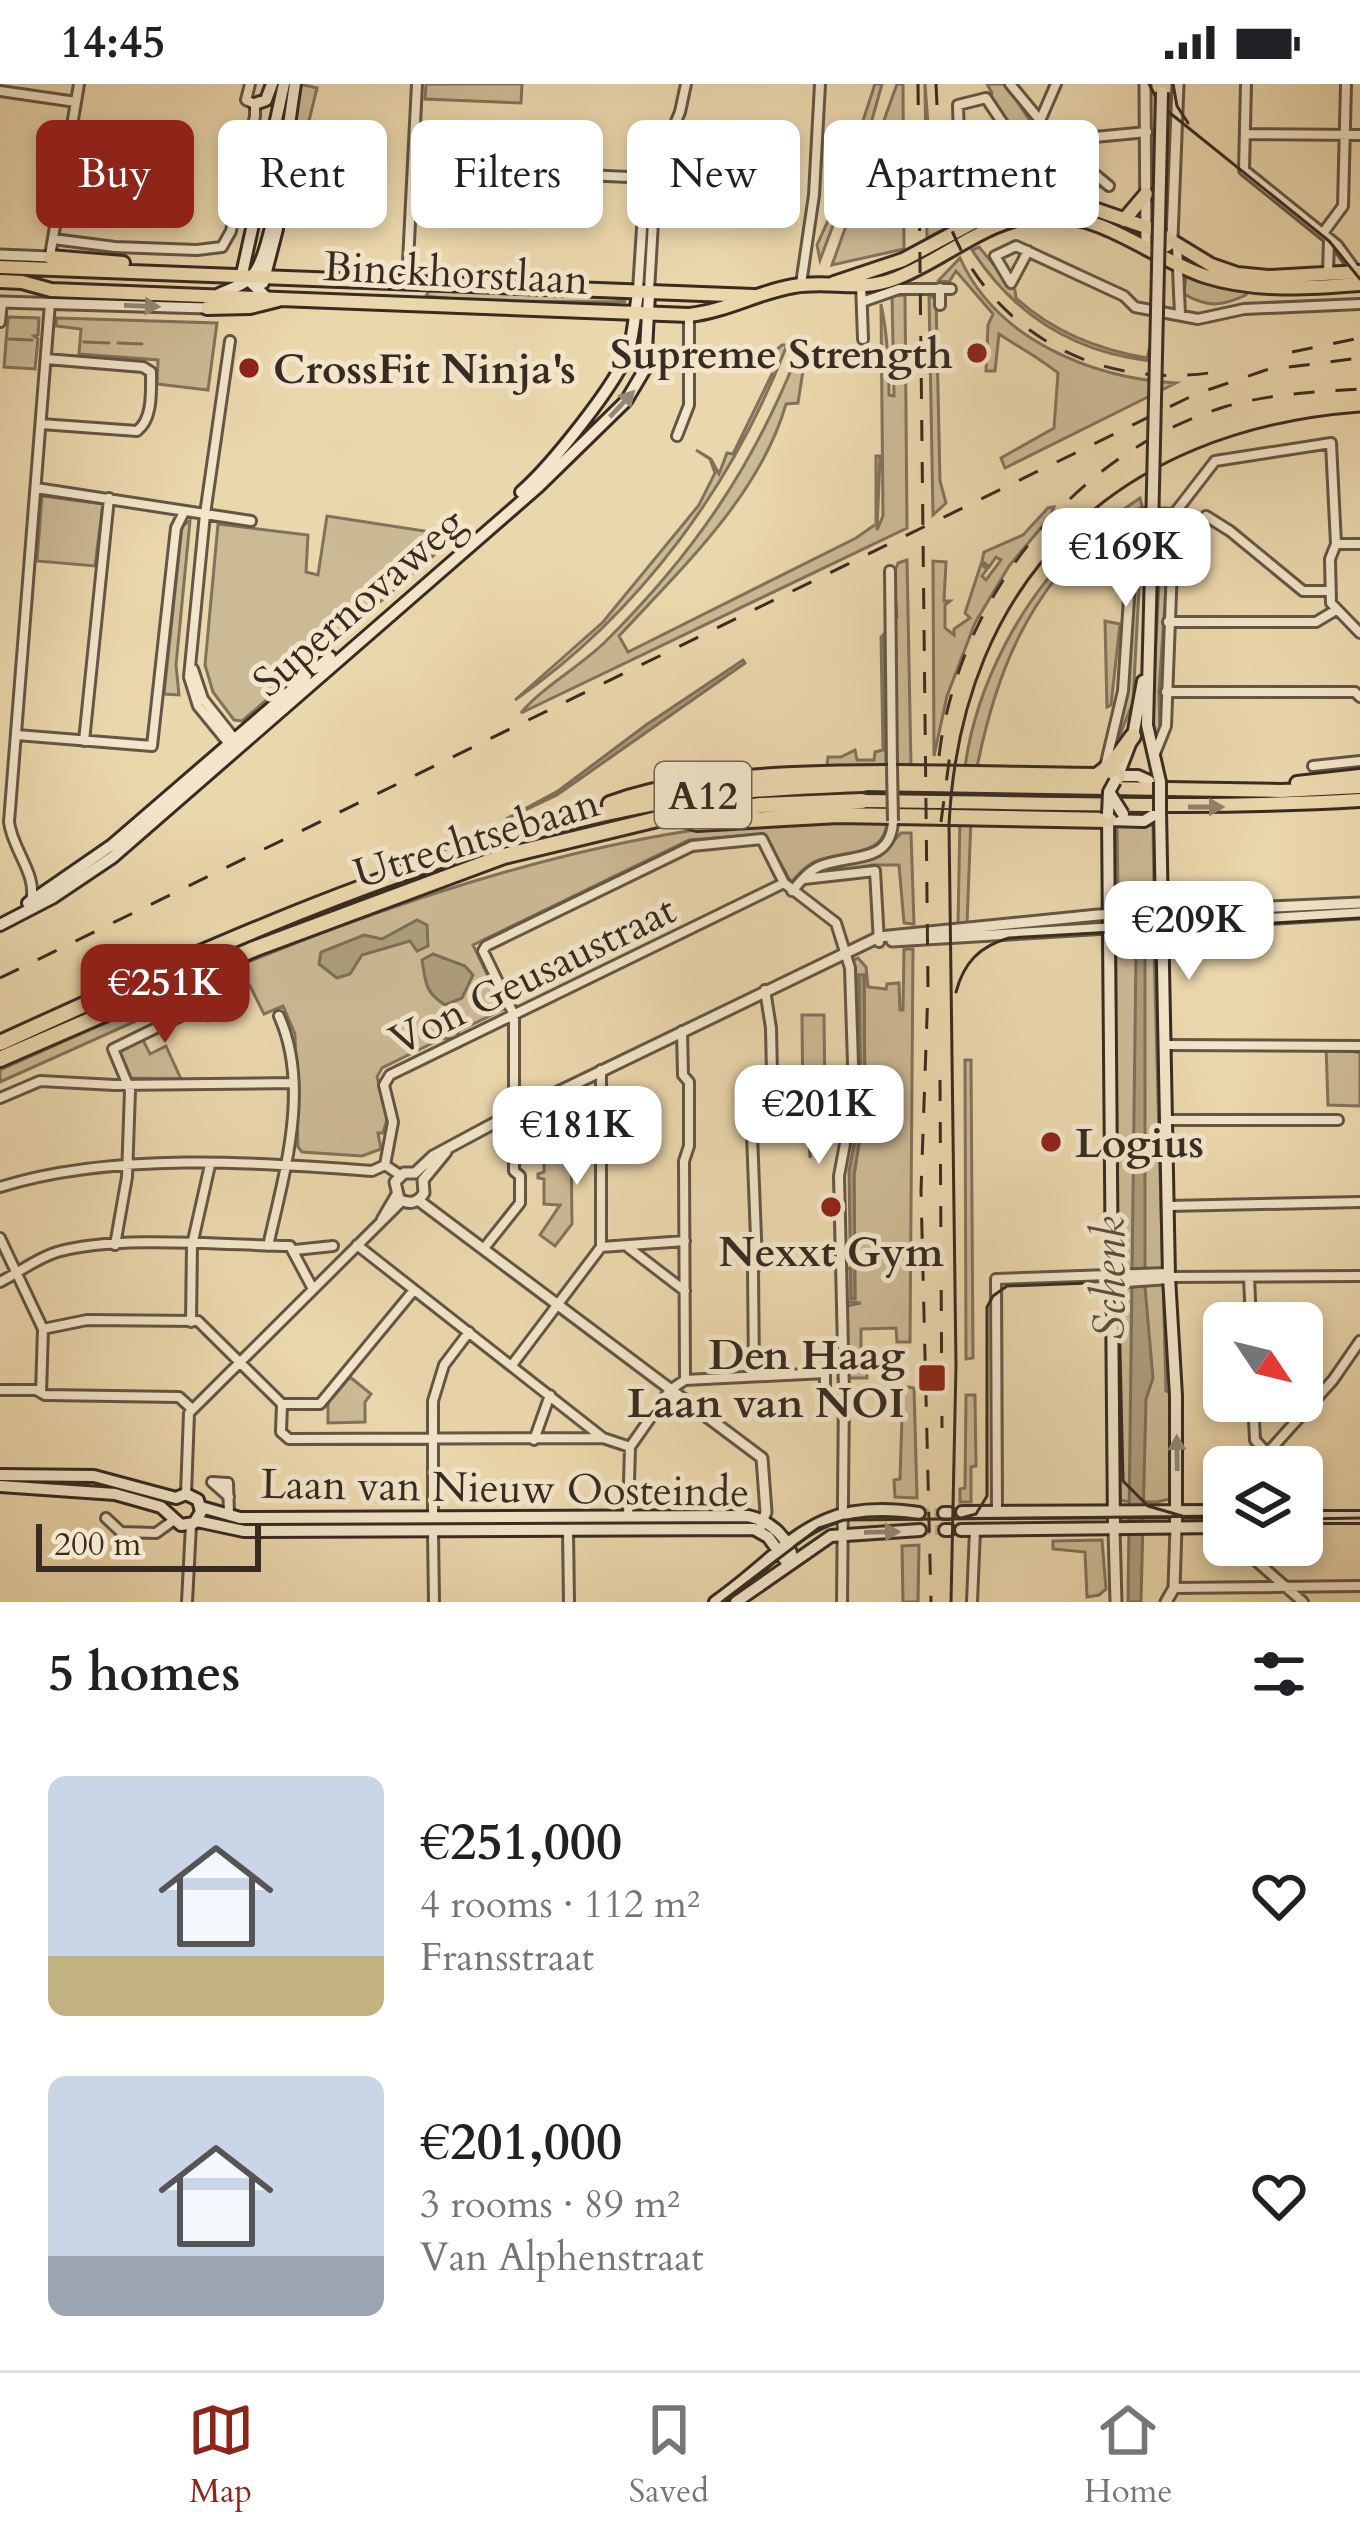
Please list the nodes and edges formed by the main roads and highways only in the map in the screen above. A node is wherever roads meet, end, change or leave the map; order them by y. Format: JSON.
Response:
{"nodes":[{"id":1,"x":272,"y":84,"type":"edge"},
{"id":2,"x":284,"y":84,"type":"edge"},
{"id":3,"x":295,"y":84,"type":"edge"},
{"id":4,"x":1162,"y":88,"type":"edge"},
{"id":5,"x":251,"y":101,"type":"road end"},
{"id":6,"x":1146,"y":194,"type":"road end"},
{"id":7,"x":1124,"y":220,"type":"junction"},
{"id":8,"x":50,"y":257,"type":"road end"},
{"id":9,"x":0,"y":267,"type":"edge"},
{"id":10,"x":158,"y":272,"type":"junction"},
{"id":11,"x":256,"y":272,"type":"junction"},
{"id":12,"x":1355,"y":276,"type":"edge"},
{"id":13,"x":1328,"y":280,"type":"junction"},
{"id":14,"x":0,"y":281,"type":"edge"},
{"id":15,"x":860,"y":281,"type":"junction"},
{"id":16,"x":411,"y":283,"type":"junction"},
{"id":17,"x":438,"y":284,"type":"junction"},
{"id":18,"x":220,"y":294,"type":"junction"},
{"id":19,"x":257,"y":294,"type":"junction"},
{"id":20,"x":644,"y":294,"type":"junction"},
{"id":21,"x":757,"y":296,"type":"junction"},
{"id":22,"x":284,"y":298,"type":"junction"},
{"id":23,"x":401,"y":303,"type":"junction"},
{"id":24,"x":419,"y":304,"type":"junction"},
{"id":25,"x":208,"y":308,"type":"joint"},
{"id":26,"x":642,"y":314,"type":"junction"},
{"id":27,"x":1147,"y":664,"type":"junction"},
{"id":28,"x":1132,"y":736,"type":"joint"},
{"id":29,"x":234,"y":744,"type":"junction"},
{"id":30,"x":1360,"y":776,"type":"edge"},
{"id":31,"x":1108,"y":779,"type":"junction"},
{"id":32,"x":1154,"y":782,"type":"junction"},
{"id":33,"x":863,"y":784,"type":"joint"},
{"id":34,"x":1360,"y":787,"type":"edge"},
{"id":35,"x":1237,"y":790,"type":"junction"},
{"id":36,"x":862,"y":801,"type":"joint"},
{"id":37,"x":1360,"y":804,"type":"edge"},
{"id":38,"x":1159,"y":813,"type":"junction"},
{"id":39,"x":674,"y":815,"type":"junction"},
{"id":40,"x":1118,"y":817,"type":"junction"},
{"id":41,"x":547,"y":828,"type":"junction"},
{"id":42,"x":32,"y":884,"type":"road end"},
{"id":43,"x":59,"y":884,"type":"junction"},
{"id":44,"x":33,"y":905,"type":"junction"},
{"id":45,"x":0,"y":921,"type":"edge"},
{"id":46,"x":0,"y":1042,"type":"edge"},
{"id":47,"x":0,"y":1059,"type":"edge"},
{"id":48,"x":0,"y":1475,"type":"edge"},
{"id":49,"x":0,"y":1486,"type":"edge"},
{"id":50,"x":181,"y":1496,"type":"junction"},
{"id":51,"x":201,"y":1508,"type":"junction"},
{"id":52,"x":1203,"y":1509,"type":"edge"},
{"id":53,"x":1114,"y":1510,"type":"junction"},
{"id":54,"x":1176,"y":1510,"type":"junction"},
{"id":55,"x":919,"y":1513,"type":"tunnel mouth"},
{"id":56,"x":952,"y":1513,"type":"tunnel mouth"},
{"id":57,"x":1360,"y":1516,"type":"edge"},
{"id":58,"x":1323,"y":1517,"type":"edge"},
{"id":59,"x":183,"y":1521,"type":"junction"},
{"id":60,"x":433,"y":1525,"type":"junction"},
{"id":61,"x":761,"y":1526,"type":"junction"},
{"id":62,"x":1176,"y":1527,"type":"junction"},
{"id":63,"x":1203,"y":1527,"type":"edge"},
{"id":64,"x":1121,"y":1528,"type":"junction"},
{"id":65,"x":920,"y":1530,"type":"tunnel mouth"},
{"id":66,"x":951,"y":1530,"type":"tunnel mouth"},
{"id":67,"x":782,"y":1548,"type":"junction"},
{"id":68,"x":793,"y":1562,"type":"junction"},
{"id":69,"x":711,"y":1602,"type":"edge"},
{"id":70,"x":740,"y":1602,"type":"edge"}],
"edges":[{"from":1,"to":5,"type":"main road"},
{"from":2,"to":11,"type":"main road"},
{"from":3,"to":11,"type":"main road"},
{"from":4,"to":27,"type":"main road","bridge":true},
{"from":6,"to":7,"type":"main road"},
{"from":7,"to":13,"type":"main road","name":"Binckhorstlaan"},
{"from":7,"to":15,"type":"main road","name":"Binckhorstlaan"},
{"from":8,"to":10,"type":"main road"},
{"from":9,"to":10,"type":"main road"},
{"from":10,"to":11,"type":"main road","name":"Binckhorstlaan"},
{"from":11,"to":16,"type":"main road","name":"Binckhorstlaan"},
{"from":11,"to":18,"type":"main road"},
{"from":11,"to":19,"type":"main road"},
{"from":12,"to":13,"type":"main road"},
{"from":13,"to":15,"type":"main road","name":"Binckhorstlaan"},
{"from":14,"to":18,"type":"main road","name":"Binckhorstlaan"},
{"from":15,"to":21,"type":"main road","name":"Binckhorstlaan"},
{"from":16,"to":17,"type":"main road","name":"Binckhorstlaan"},
{"from":16,"to":23,"type":"main road"},
{"from":17,"to":20,"type":"main road","name":"Binckhorstlaan"},
{"from":17,"to":24,"type":"main road"},
{"from":18,"to":19,"type":"main road","name":"Binckhorstlaan"},
{"from":19,"to":22,"type":"main road","name":"Binckhorstlaan"},
{"from":19,"to":25,"type":"main road"},
{"from":20,"to":21,"type":"main road","name":"Binckhorstlaan"},
{"from":20,"to":26,"type":"main road","name":"Supernovaweg"},
{"from":21,"to":26,"type":"main road","name":"Binckhorstlaan"},
{"from":22,"to":23,"type":"main road","name":"Binckhorstlaan"},
{"from":22,"to":25,"type":"main road"},
{"from":23,"to":24,"type":"main road","name":"Binckhorstlaan"},
{"from":24,"to":26,"type":"main road","name":"Binckhorstlaan"},
{"from":26,"to":29,"type":"main road","name":"Supernovaweg"},
{"from":29,"to":26,"type":"main road","name":"Supernovaweg","one_way":true},
{"from":27,"to":28,"type":"main road"},
{"from":27,"to":32,"type":"main road"},
{"from":28,"to":31,"type":"highway"},
{"from":29,"to":43,"type":"main road","name":"Supernovaweg"},
{"from":29,"to":44,"type":"main road","name":"Supernovaweg"},
{"from":30,"to":35,"type":"main road"},
{"from":31,"to":32,"type":"main road"},
{"from":31,"to":40,"type":"main road","bridge":true},
{"from":31,"to":41,"type":"highway","number":"A12"},
{"from":32,"to":38,"type":"main road","bridge":true},
{"from":33,"to":35,"type":"main road","name":"Utrechtsebaan","number":"A12"},
{"from":33,"to":41,"type":"highway","name":"Utrechtsebaan","number":"A12"},
{"from":34,"to":35,"type":"main road","name":"Utrechtsebaan","number":"A12"},
{"from":36,"to":37,"type":"main road","name":"Utrechtsebaan","number":"A12","one_way":true},
{"from":36,"to":39,"type":"highway","name":"Utrechtsebaan","number":"A12"},
{"from":38,"to":40,"type":"main road"},
{"from":54,"to":38,"type":"main road","one_way":true},
{"from":39,"to":40,"type":"highway","number":"A12"},
{"from":39,"to":47,"type":"highway","name":"Utrechtsebaan","number":"A12"},
{"from":40,"to":53,"type":"main road"},
{"from":41,"to":46,"type":"highway","name":"Utrechtsebaan","number":"A12"},
{"from":42,"to":43,"type":"main road"},
{"from":43,"to":44,"type":"main road","name":"Supernovaweg"},
{"from":44,"to":45,"type":"main road"},
{"from":48,"to":50,"type":"main road"},
{"from":49,"to":59,"type":"main road","name":"Laan van Nieuw Oosteinde"},
{"from":50,"to":51,"type":"main road"},
{"from":50,"to":59,"type":"main road"},
{"from":51,"to":59,"type":"main road"},
{"from":51,"to":60,"type":"main road","name":"Laan van Nieuw Oosteinde"},
{"from":52,"to":54,"type":"main road"},
{"from":53,"to":54,"type":"main road"},
{"from":53,"to":56,"type":"main road"},
{"from":53,"to":64,"type":"main road"},
{"from":54,"to":62,"type":"main road"},
{"from":55,"to":67,"type":"main road"},
{"from":57,"to":58,"type":"main road"},
{"from":59,"to":60,"type":"main road","name":"Laan van Nieuw Oosteinde"},
{"from":60,"to":61,"type":"main road","name":"Laan van Nieuw Oosteinde"},
{"from":60,"to":61,"type":"main road","name":"Laan van Nieuw Oosteinde"},
{"from":61,"to":67,"type":"main road","name":"Laan van Nieuw Oosteinde"},
{"from":62,"to":63,"type":"main road"},
{"from":62,"to":64,"type":"main road"},
{"from":64,"to":66,"type":"main road"},
{"from":68,"to":65,"type":"main road","one_way":true},
{"from":67,"to":68,"type":"main road","name":"Laan van Nieuw Oosteinde"},
{"from":67,"to":69,"type":"main road"},
{"from":68,"to":70,"type":"main road"}]}
